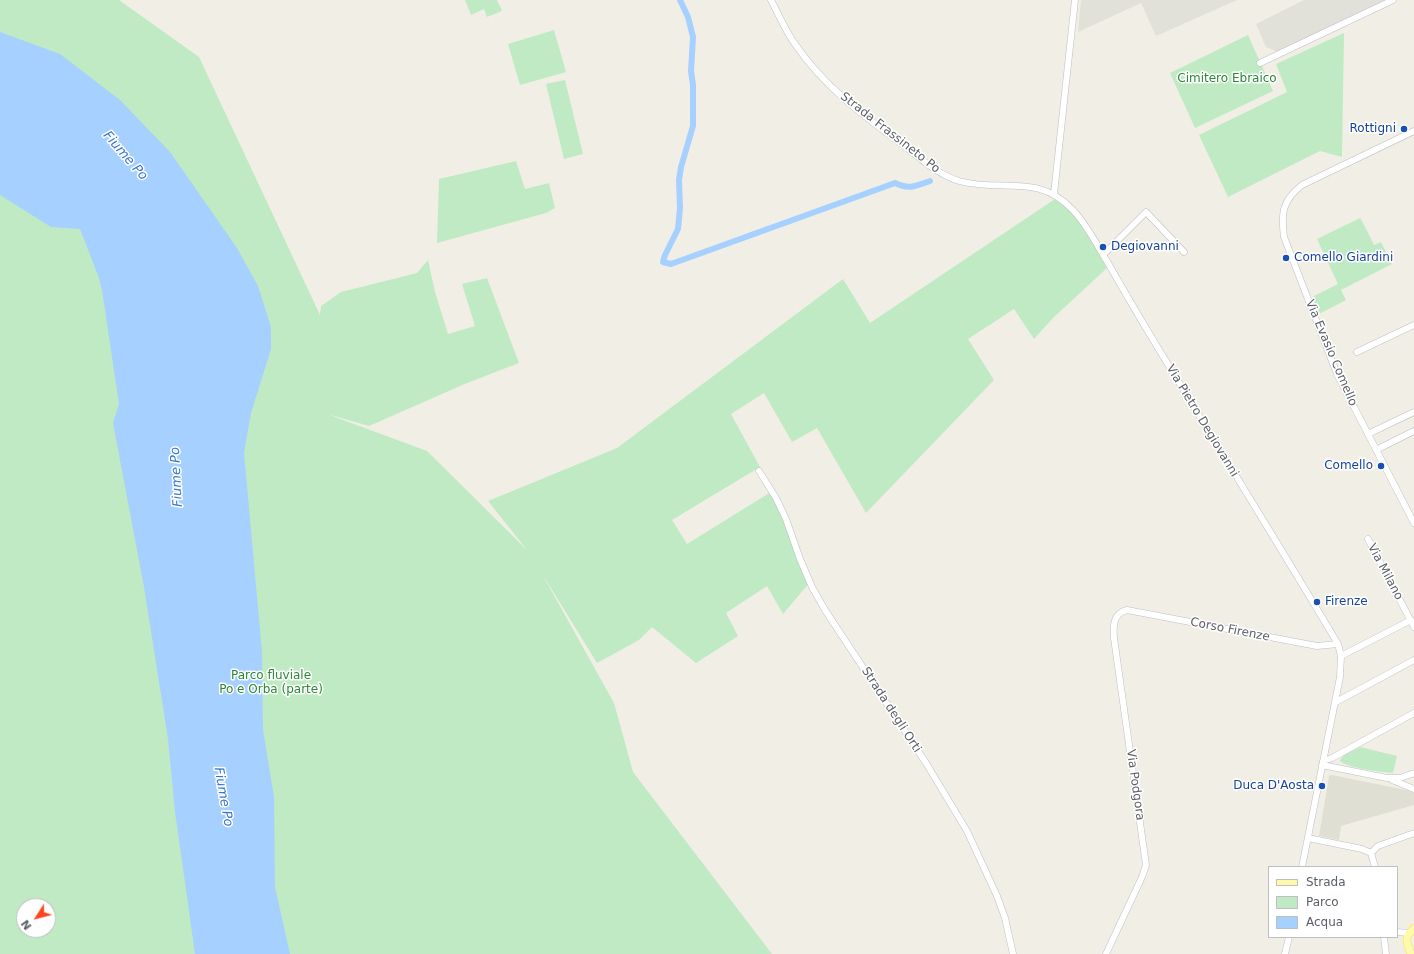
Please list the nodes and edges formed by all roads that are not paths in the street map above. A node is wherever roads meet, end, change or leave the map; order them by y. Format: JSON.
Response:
{"nodes":[{"id":1,"x":771,"y":0,"type":"edge"},
{"id":2,"x":1075,"y":0,"type":"edge"},
{"id":3,"x":1393,"y":0,"type":"edge"},
{"id":4,"x":1260,"y":63,"type":"dead end"},
{"id":5,"x":1414,"y":130,"type":"edge"},
{"id":6,"x":1054,"y":194,"type":"junction"},
{"id":7,"x":1184,"y":252,"type":"dead end"},
{"id":8,"x":1103,"y":255,"type":"junction"},
{"id":9,"x":1414,"y":325,"type":"edge"},
{"id":10,"x":1356,"y":352,"type":"dead end"},
{"id":11,"x":1414,"y":412,"type":"edge"},
{"id":12,"x":1414,"y":431,"type":"edge"},
{"id":13,"x":1368,"y":434,"type":"junction"},
{"id":14,"x":1376,"y":450,"type":"junction"},
{"id":15,"x":759,"y":471,"type":"dead end"},
{"id":16,"x":1414,"y":523,"type":"edge"},
{"id":17,"x":1368,"y":539,"type":"dead end"},
{"id":18,"x":1123,"y":611,"type":"joint"},
{"id":19,"x":1411,"y":620,"type":"junction"},
{"id":20,"x":1414,"y":627,"type":"edge"},
{"id":21,"x":1338,"y":644,"type":"junction"},
{"id":22,"x":1341,"y":656,"type":"junction"},
{"id":23,"x":1414,"y":660,"type":"edge"},
{"id":24,"x":1336,"y":702,"type":"junction"},
{"id":25,"x":1414,"y":713,"type":"edge"},
{"id":26,"x":1322,"y":763,"type":"junction"},
{"id":27,"x":1414,"y":773,"type":"edge"},
{"id":28,"x":1387,"y":778,"type":"junction"},
{"id":29,"x":1414,"y":789,"type":"edge"},
{"id":30,"x":1414,"y":832,"type":"edge"},
{"id":31,"x":1308,"y":838,"type":"junction"},
{"id":32,"x":1371,"y":852,"type":"junction"},
{"id":33,"x":1302,"y":866,"type":"edge"},
{"id":34,"x":1375,"y":866,"type":"edge"},
{"id":35,"x":1411,"y":931,"type":"edge"},
{"id":36,"x":1398,"y":932,"type":"edge"},
{"id":37,"x":1288,"y":938,"type":"edge"},
{"id":38,"x":1384,"y":938,"type":"edge"},
{"id":39,"x":1013,"y":954,"type":"edge"},
{"id":40,"x":1106,"y":954,"type":"edge"},
{"id":41,"x":1285,"y":954,"type":"edge"},
{"id":42,"x":1386,"y":954,"type":"edge"},
{"id":43,"x":1411,"y":954,"type":"edge"}],
"edges":[{"from":1,"to":6,"type":"street","name":"Strada Frassineto Po"},
{"from":2,"to":6,"type":"street"},
{"from":3,"to":4,"type":"street"},
{"from":5,"to":13,"type":"street","name":"Via Evasio Comello"},
{"from":6,"to":8,"type":"street","name":"Via Pietro Degiovanni"},
{"from":7,"to":8,"type":"street"},
{"from":8,"to":21,"type":"street","name":"Via Pietro Degiovanni"},
{"from":9,"to":10,"type":"street"},
{"from":11,"to":13,"type":"street"},
{"from":12,"to":14,"type":"street"},
{"from":13,"to":14,"type":"street","name":"Via Evasio Comello"},
{"from":14,"to":16,"type":"street","name":"Via Evasio Comello"},
{"from":15,"to":39,"type":"street","name":"Strada degli Orti"},
{"from":17,"to":19,"type":"street","name":"Via Milano"},
{"from":18,"to":21,"type":"street","name":"Corso Firenze"},
{"from":18,"to":40,"type":"street","name":"Via Podgora"},
{"from":19,"to":20,"type":"street","name":"Via Milano"},
{"from":19,"to":22,"type":"street"},
{"from":21,"to":22,"type":"street","name":"Via Pietro Degiovanni"},
{"from":22,"to":24,"type":"street","name":"Via Pietro Degiovanni"},
{"from":23,"to":24,"type":"street"},
{"from":24,"to":26,"type":"street","name":"Via Pietro Degiovanni"},
{"from":25,"to":26,"type":"street"},
{"from":26,"to":28,"type":"street"},
{"from":26,"to":31,"type":"street","name":"Via Pietro Degiovanni"},
{"from":27,"to":28,"type":"street"},
{"from":28,"to":29,"type":"street"},
{"from":30,"to":32,"type":"street"},
{"from":31,"to":32,"type":"street"},
{"from":31,"to":33,"type":"street","name":"Via Pietro Degiovanni"},
{"from":32,"to":34,"type":"street"},
{"from":35,"to":36,"type":"street"},
{"from":35,"to":43,"type":"main road"},
{"from":37,"to":41,"type":"street"},
{"from":38,"to":42,"type":"street"}]}
